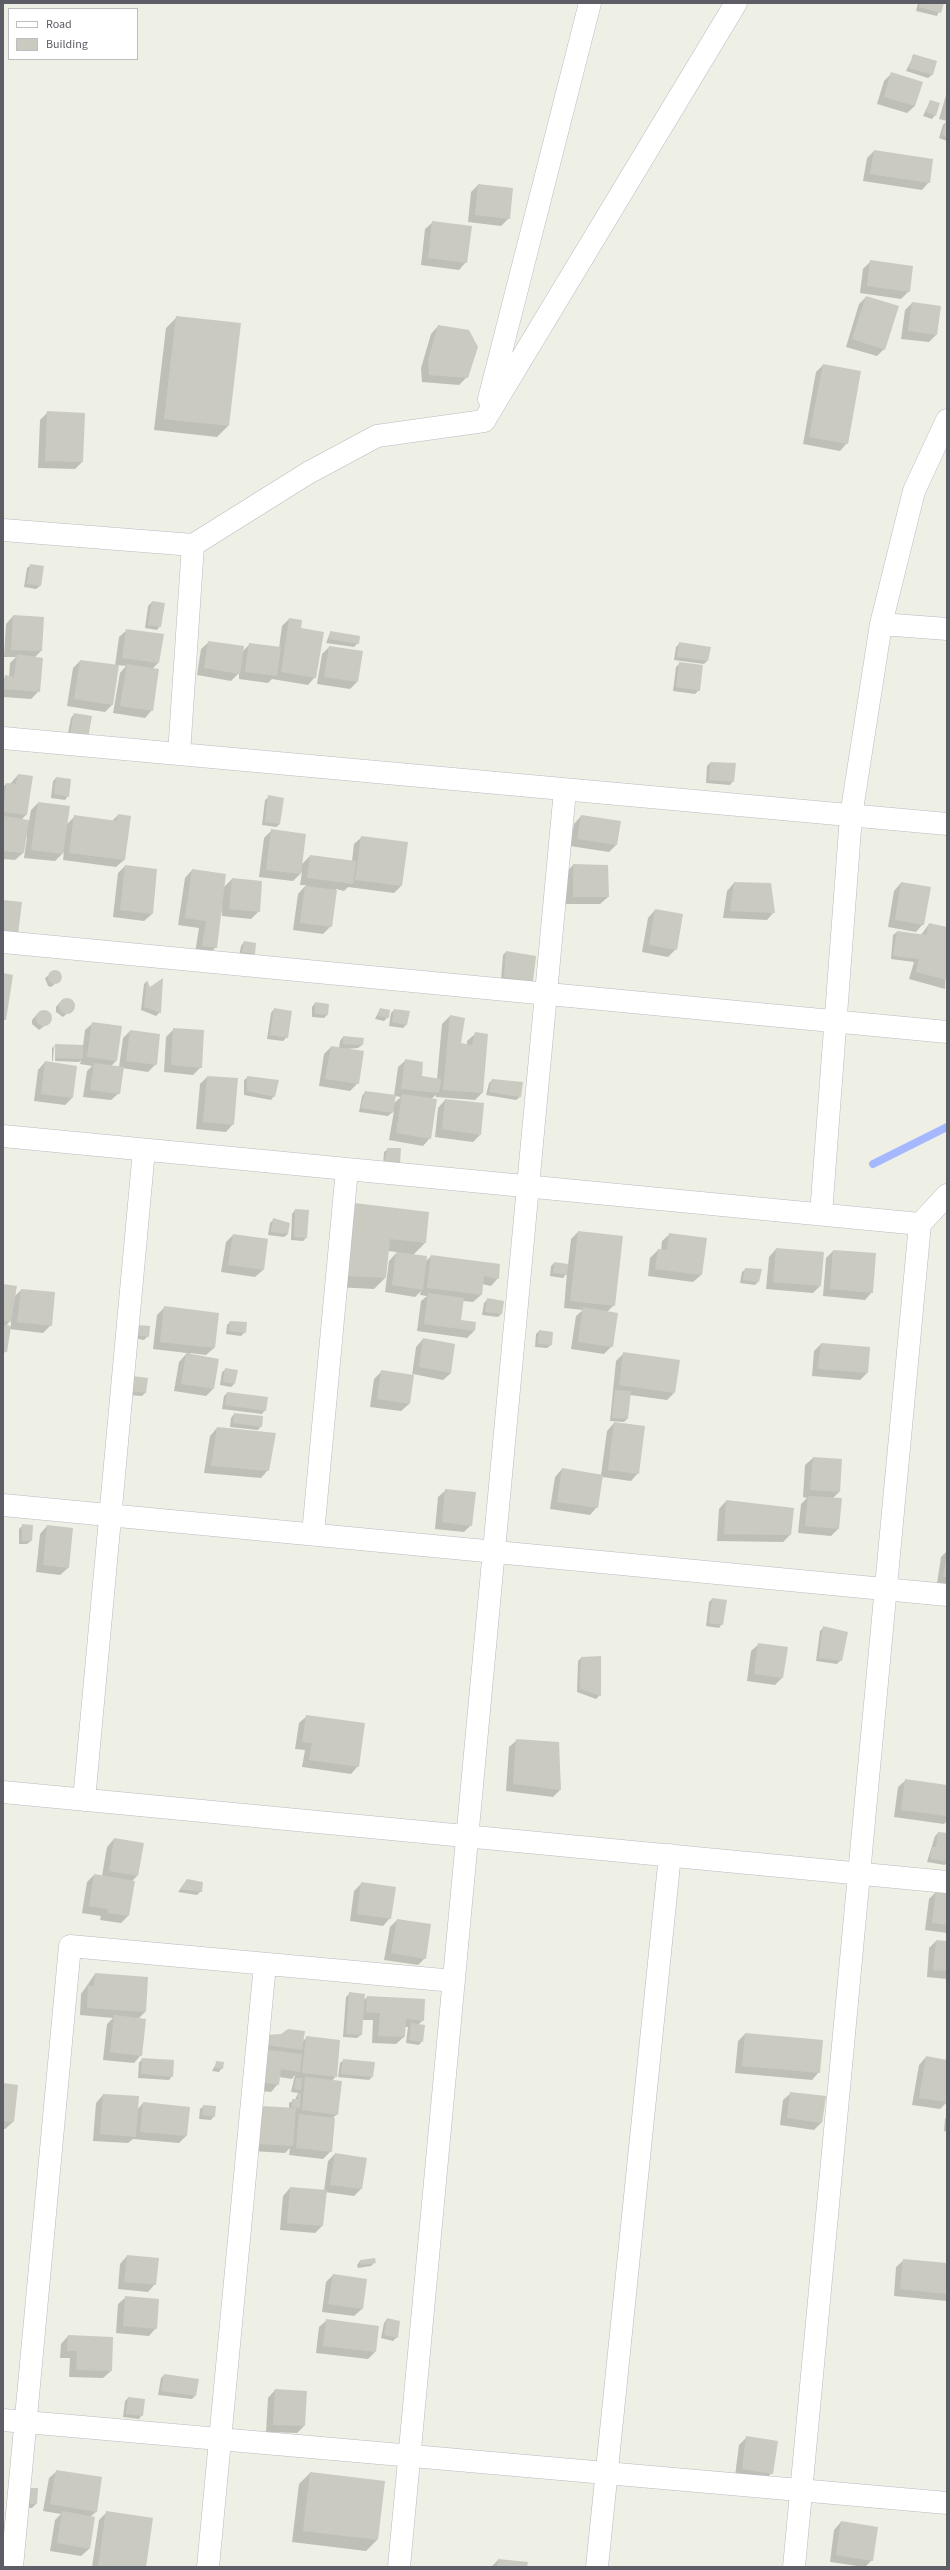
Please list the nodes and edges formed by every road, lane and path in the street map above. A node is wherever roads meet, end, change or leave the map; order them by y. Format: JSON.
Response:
{"nodes":[{"id":1,"x":590,"y":3,"type":"edge"},
{"id":2,"x":736,"y":3,"type":"edge"},
{"id":3,"x":947,"y":420,"type":"edge"},
{"id":4,"x":484,"y":421,"type":"junction"},
{"id":5,"x":3,"y":530,"type":"edge"},
{"id":6,"x":193,"y":545,"type":"junction"},
{"id":7,"x":881,"y":624,"type":"junction"},
{"id":8,"x":947,"y":629,"type":"edge"},
{"id":9,"x":3,"y":738,"type":"edge"},
{"id":10,"x":179,"y":754,"type":"junction"},
{"id":11,"x":565,"y":790,"type":"junction"},
{"id":12,"x":851,"y":816,"type":"junction"},
{"id":13,"x":947,"y":824,"type":"edge"},
{"id":14,"x":3,"y":942,"type":"edge"},
{"id":15,"x":546,"y":993,"type":"junction"},
{"id":16,"x":835,"y":1021,"type":"junction"},
{"id":17,"x":947,"y":1032,"type":"edge"},
{"id":18,"x":3,"y":1136,"type":"edge"},
{"id":19,"x":144,"y":1150,"type":"junction"},
{"id":20,"x":347,"y":1169,"type":"junction"},
{"id":21,"x":528,"y":1185,"type":"junction"},
{"id":22,"x":947,"y":1195,"type":"edge"},
{"id":23,"x":821,"y":1214,"type":"junction"},
{"id":24,"x":920,"y":1224,"type":"junction"},
{"id":25,"x":3,"y":1505,"type":"edge"},
{"id":26,"x":110,"y":1515,"type":"junction"},
{"id":27,"x":313,"y":1534,"type":"junction"},
{"id":28,"x":494,"y":1550,"type":"junction"},
{"id":29,"x":886,"y":1589,"type":"junction"},
{"id":30,"x":947,"y":1595,"type":"edge"},
{"id":31,"x":3,"y":1792,"type":"edge"},
{"id":32,"x":84,"y":1800,"type":"junction"},
{"id":33,"x":467,"y":1835,"type":"junction"},
{"id":34,"x":670,"y":1855,"type":"junction"},
{"id":35,"x":859,"y":1874,"type":"junction"},
{"id":36,"x":947,"y":1882,"type":"edge"},
{"id":37,"x":265,"y":1964,"type":"junction"},
{"id":38,"x":454,"y":1981,"type":"junction"},
{"id":39,"x":3,"y":2420,"type":"edge"},
{"id":40,"x":25,"y":2422,"type":"junction"},
{"id":41,"x":220,"y":2439,"type":"junction"},
{"id":42,"x":409,"y":2456,"type":"junction"},
{"id":43,"x":607,"y":2474,"type":"junction"},
{"id":44,"x":801,"y":2490,"type":"junction"},
{"id":45,"x":947,"y":2503,"type":"edge"},
{"id":46,"x":12,"y":2567,"type":"edge"},
{"id":47,"x":208,"y":2567,"type":"edge"},
{"id":48,"x":399,"y":2567,"type":"edge"},
{"id":49,"x":597,"y":2567,"type":"edge"},
{"id":50,"x":794,"y":2567,"type":"edge"}],
"edges":[{"from":1,"to":4,"type":"street"},
{"from":2,"to":4,"type":"street"},
{"from":3,"to":7,"type":"street"},
{"from":4,"to":6,"type":"street"},
{"from":5,"to":6,"type":"street"},
{"from":6,"to":10,"type":"street"},
{"from":7,"to":8,"type":"street"},
{"from":7,"to":12,"type":"street"},
{"from":9,"to":10,"type":"street"},
{"from":10,"to":11,"type":"street"},
{"from":11,"to":12,"type":"street"},
{"from":11,"to":15,"type":"street"},
{"from":12,"to":13,"type":"street"},
{"from":12,"to":16,"type":"street"},
{"from":14,"to":15,"type":"street"},
{"from":15,"to":16,"type":"street"},
{"from":15,"to":21,"type":"street"},
{"from":16,"to":17,"type":"street"},
{"from":16,"to":23,"type":"street"},
{"from":18,"to":19,"type":"street"},
{"from":19,"to":20,"type":"street"},
{"from":19,"to":26,"type":"street"},
{"from":20,"to":21,"type":"street"},
{"from":20,"to":27,"type":"street"},
{"from":21,"to":23,"type":"street"},
{"from":21,"to":28,"type":"street"},
{"from":22,"to":24,"type":"street"},
{"from":23,"to":24,"type":"street"},
{"from":24,"to":29,"type":"street"},
{"from":25,"to":26,"type":"street"},
{"from":26,"to":27,"type":"street"},
{"from":26,"to":32,"type":"street"},
{"from":27,"to":28,"type":"street"},
{"from":28,"to":29,"type":"street"},
{"from":28,"to":33,"type":"street"},
{"from":29,"to":30,"type":"street"},
{"from":29,"to":35,"type":"street"},
{"from":31,"to":32,"type":"street"},
{"from":32,"to":33,"type":"street"},
{"from":33,"to":34,"type":"street"},
{"from":33,"to":38,"type":"street"},
{"from":34,"to":35,"type":"street"},
{"from":34,"to":43,"type":"street"},
{"from":35,"to":36,"type":"street"},
{"from":35,"to":44,"type":"street"},
{"from":37,"to":38,"type":"street"},
{"from":37,"to":40,"type":"street"},
{"from":37,"to":41,"type":"street"},
{"from":38,"to":42,"type":"street"},
{"from":39,"to":40,"type":"street"},
{"from":40,"to":41,"type":"street"},
{"from":40,"to":46,"type":"street"},
{"from":41,"to":42,"type":"street"},
{"from":41,"to":47,"type":"street"},
{"from":42,"to":43,"type":"street"},
{"from":42,"to":48,"type":"street"},
{"from":43,"to":44,"type":"street"},
{"from":43,"to":49,"type":"street"},
{"from":44,"to":45,"type":"street"},
{"from":44,"to":50,"type":"street"}]}
